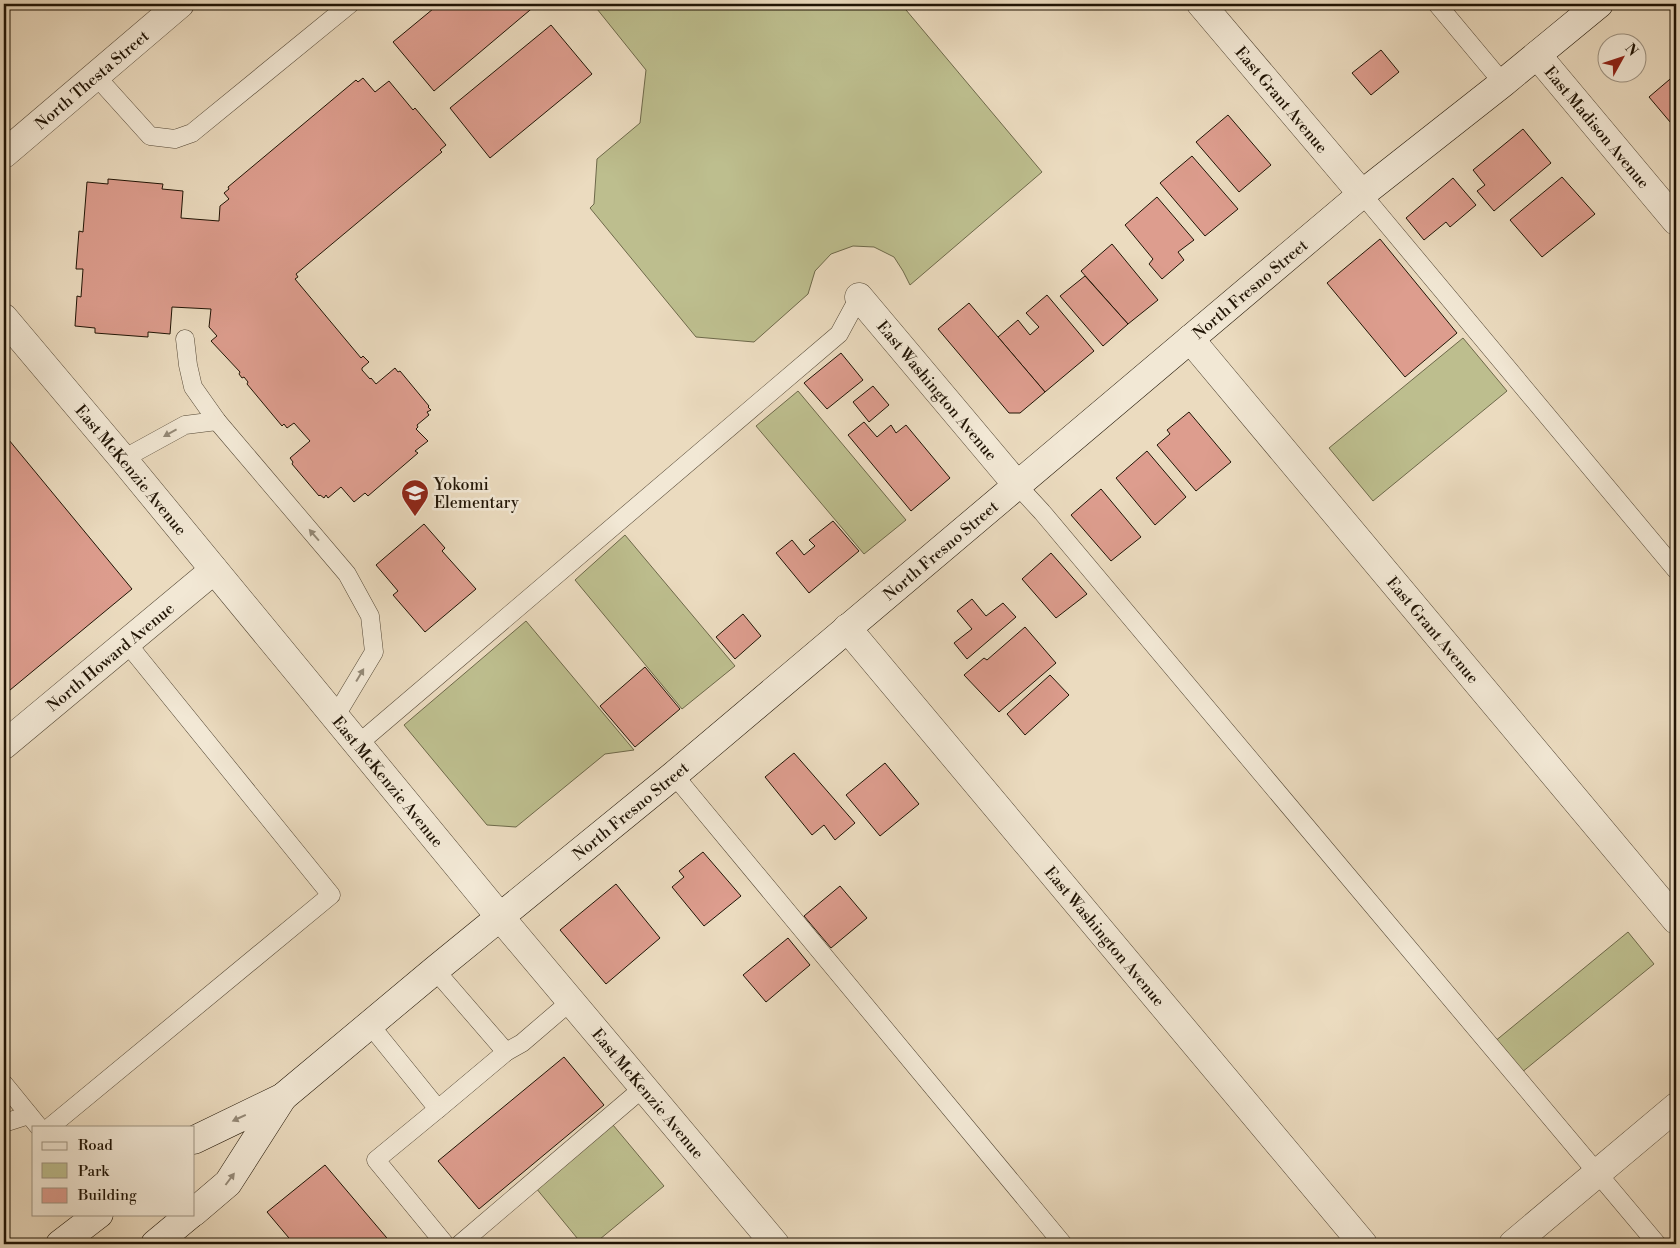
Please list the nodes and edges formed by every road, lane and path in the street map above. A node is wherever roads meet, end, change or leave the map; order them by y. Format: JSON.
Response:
{"nodes":[{"id":1,"x":180,"y":4,"type":"edge"},
{"id":2,"x":350,"y":4,"type":"edge"},
{"id":3,"x":1201,"y":4,"type":"edge"},
{"id":4,"x":1437,"y":4,"type":"edge"},
{"id":5,"x":1599,"y":4,"type":"edge"},
{"id":6,"x":1537,"y":55,"type":"junction"},
{"id":7,"x":95,"y":75,"type":"junction"},
{"id":8,"x":1503,"y":83,"type":"junction"},
{"id":9,"x":4,"y":154,"type":"edge"},
{"id":10,"x":1362,"y":194,"type":"junction"},
{"id":11,"x":1676,"y":221,"type":"edge"},
{"id":12,"x":859,"y":297,"type":"joint"},
{"id":13,"x":4,"y":318,"type":"edge"},
{"id":14,"x":185,"y":339,"type":"dead end"},
{"id":15,"x":1190,"y":339,"type":"junction"},
{"id":16,"x":217,"y":421,"type":"junction"},
{"id":17,"x":123,"y":459,"type":"junction"},
{"id":18,"x":1018,"y":486,"type":"junction"},
{"id":19,"x":214,"y":570,"type":"junction"},
{"id":20,"x":1676,"y":570,"type":"edge"},
{"id":21,"x":847,"y":628,"type":"junction"},
{"id":22,"x":126,"y":642,"type":"junction"},
{"id":23,"x":335,"y":717,"type":"junction"},
{"id":24,"x":358,"y":744,"type":"junction"},
{"id":25,"x":4,"y":745,"type":"edge"},
{"id":26,"x":674,"y":775,"type":"junction"},
{"id":27,"x":500,"y":917,"type":"junction"},
{"id":28,"x":1676,"y":920,"type":"edge"},
{"id":29,"x":435,"y":970,"type":"junction"},
{"id":30,"x":572,"y":1001,"type":"junction"},
{"id":31,"x":370,"y":1025,"type":"junction"},
{"id":32,"x":506,"y":1052,"type":"junction"},
{"id":33,"x":4,"y":1084,"type":"edge"},
{"id":34,"x":643,"y":1088,"type":"junction"},
{"id":35,"x":283,"y":1097,"type":"junction"},
{"id":36,"x":1676,"y":1107,"type":"edge"},
{"id":37,"x":438,"y":1109,"type":"junction"},
{"id":38,"x":34,"y":1121,"type":"edge"},
{"id":39,"x":4,"y":1123,"type":"edge"},
{"id":40,"x":51,"y":1126,"type":"edge"},
{"id":41,"x":195,"y":1140,"type":"edge"},
{"id":42,"x":1598,"y":1174,"type":"junction"},
{"id":43,"x":195,"y":1210,"type":"edge"},
{"id":44,"x":96,"y":1216,"type":"edge"},
{"id":45,"x":188,"y":1216,"type":"edge"},
{"id":46,"x":60,"y":1244,"type":"edge"},
{"id":47,"x":155,"y":1244,"type":"edge"},
{"id":48,"x":445,"y":1244,"type":"edge"},
{"id":49,"x":460,"y":1244,"type":"edge"},
{"id":50,"x":775,"y":1244,"type":"edge"},
{"id":51,"x":1063,"y":1244,"type":"edge"},
{"id":52,"x":1363,"y":1244,"type":"edge"},
{"id":53,"x":1513,"y":1244,"type":"edge"},
{"id":54,"x":1657,"y":1244,"type":"edge"}],
"edges":[{"from":1,"to":7,"type":"street","name":"North Thesta Street"},
{"from":2,"to":7,"type":"lane"},
{"from":3,"to":10,"type":"street","name":"East Grant Avenue"},
{"from":4,"to":8,"type":"lane"},
{"from":5,"to":6,"type":"street","name":"North Fresno Street"},
{"from":6,"to":8,"type":"street","name":"North Fresno Street"},
{"from":6,"to":11,"type":"street","name":"East Madison Avenue"},
{"from":7,"to":9,"type":"street","name":"North Thesta Street"},
{"from":8,"to":10,"type":"street","name":"North Fresno Street"},
{"from":10,"to":15,"type":"street","name":"North Fresno Street"},
{"from":10,"to":20,"type":"lane"},
{"from":12,"to":18,"type":"street","name":"East Washington Avenue"},
{"from":12,"to":24,"type":"lane"},
{"from":13,"to":17,"type":"street","name":"East McKenzie Avenue"},
{"from":14,"to":16,"type":"lane"},
{"from":15,"to":18,"type":"street","name":"North Fresno Street"},
{"from":15,"to":28,"type":"street","name":"East Grant Avenue"},
{"from":16,"to":17,"type":"lane","one_way":true},
{"from":23,"to":16,"type":"lane","one_way":true},
{"from":17,"to":19,"type":"street","name":"East McKenzie Avenue"},
{"from":18,"to":21,"type":"street","name":"North Fresno Street"},
{"from":18,"to":42,"type":"lane"},
{"from":19,"to":22,"type":"street","name":"North Howard Avenue"},
{"from":19,"to":23,"type":"street","name":"East McKenzie Avenue"},
{"from":21,"to":26,"type":"street","name":"North Fresno Street"},
{"from":21,"to":52,"type":"street","name":"East Washington Avenue"},
{"from":22,"to":25,"type":"street","name":"North Howard Avenue"},
{"from":22,"to":40,"type":"lane"},
{"from":23,"to":24,"type":"street","name":"East McKenzie Avenue"},
{"from":24,"to":27,"type":"street","name":"East McKenzie Avenue"},
{"from":26,"to":27,"type":"street","name":"North Fresno Street"},
{"from":26,"to":51,"type":"lane"},
{"from":27,"to":29,"type":"street","name":"North Fresno Street"},
{"from":27,"to":30,"type":"street","name":"East McKenzie Avenue"},
{"from":29,"to":31,"type":"street","name":"North Fresno Street"},
{"from":29,"to":32,"type":"lane"},
{"from":30,"to":32,"type":"lane"},
{"from":30,"to":34,"type":"street","name":"East McKenzie Avenue"},
{"from":31,"to":35,"type":"street","name":"North Fresno Street"},
{"from":31,"to":37,"type":"lane"},
{"from":32,"to":37,"type":"lane"},
{"from":33,"to":38,"type":"lane"},
{"from":34,"to":49,"type":"lane"},
{"from":34,"to":50,"type":"street","name":"East McKenzie Avenue"},
{"from":35,"to":41,"type":"street","name":"North Fresno Street","one_way":true},
{"from":43,"to":35,"type":"street","name":"North Fresno Street","one_way":true},
{"from":36,"to":42,"type":"street"},
{"from":37,"to":48,"type":"lane"},
{"from":38,"to":39,"type":"lane"},
{"from":42,"to":53,"type":"street"},
{"from":42,"to":54,"type":"lane"},
{"from":44,"to":46,"type":"street"},
{"from":45,"to":47,"type":"street","name":"North Fresno Street"}]}
